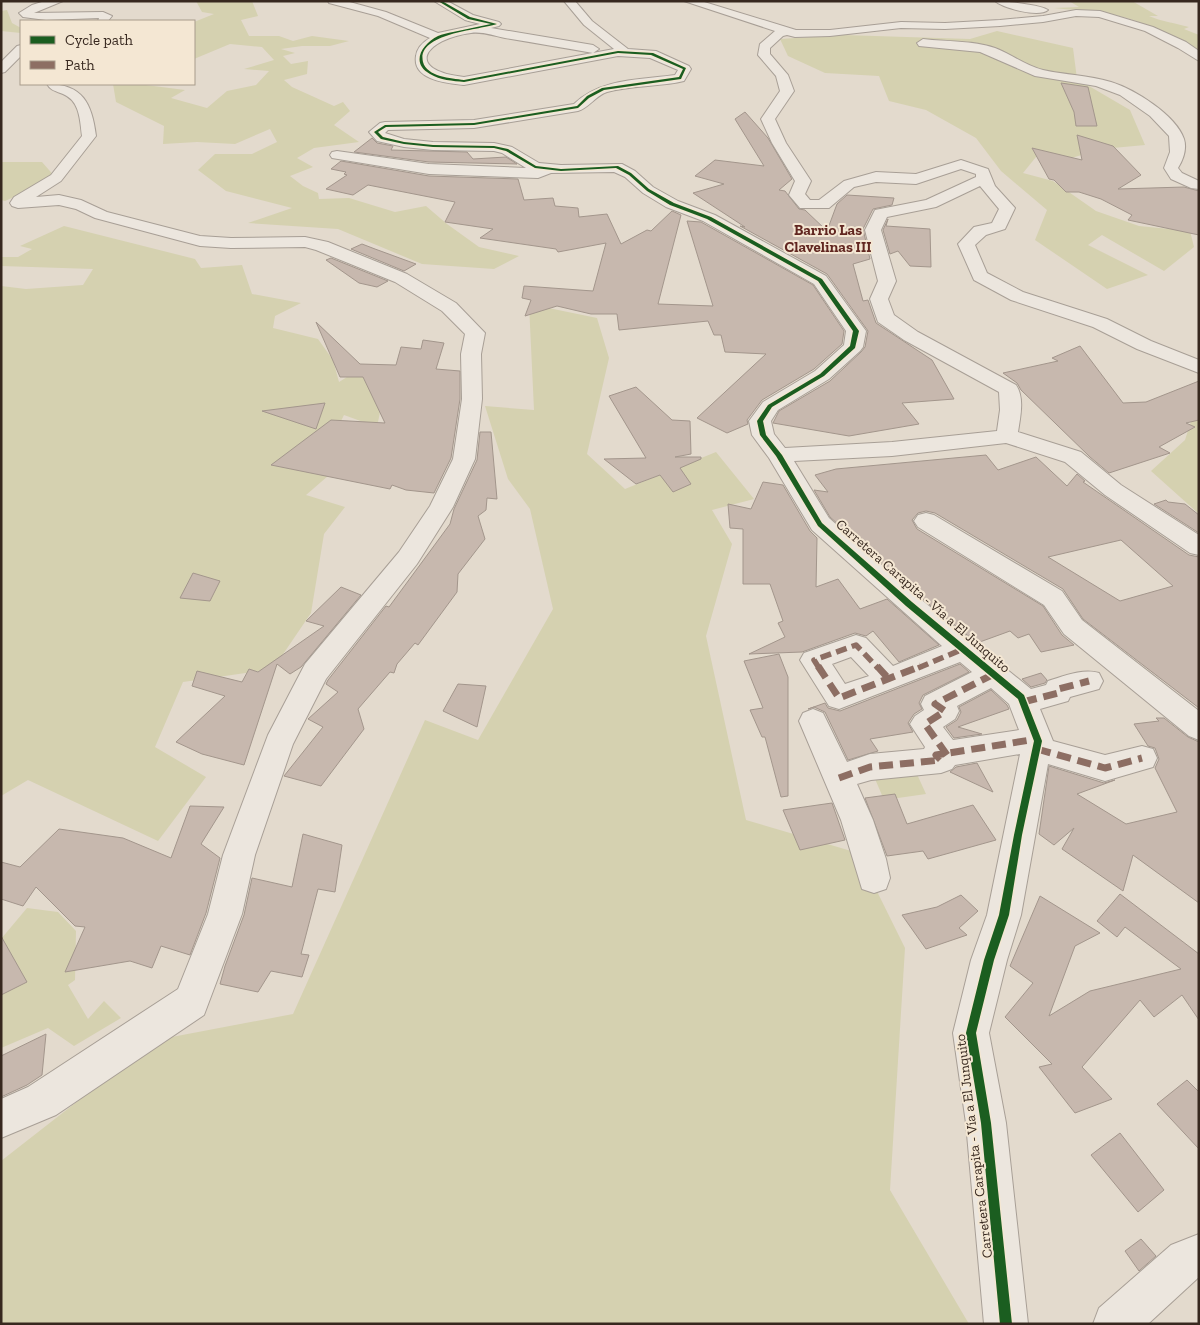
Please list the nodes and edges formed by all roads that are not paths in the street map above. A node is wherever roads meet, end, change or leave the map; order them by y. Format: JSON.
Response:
{"nodes":[{"id":1,"x":58,"y":1,"type":"edge"},
{"id":2,"x":333,"y":1,"type":"edge"},
{"id":3,"x":439,"y":1,"type":"edge"},
{"id":4,"x":569,"y":1,"type":"edge"},
{"id":5,"x":689,"y":1,"type":"edge"},
{"id":6,"x":1000,"y":1,"type":"edge"},
{"id":7,"x":1068,"y":14,"type":"junction"},
{"id":8,"x":104,"y":20,"type":"edge"},
{"id":9,"x":860,"y":28,"type":"junction"},
{"id":10,"x":474,"y":29,"type":"junction"},
{"id":11,"x":787,"y":32,"type":"junction"},
{"id":12,"x":438,"y":37,"type":"junction"},
{"id":13,"x":896,"y":39,"type":"dead end"},
{"id":14,"x":911,"y":42,"type":"dead end"},
{"id":15,"x":20,"y":50,"type":"edge"},
{"id":16,"x":617,"y":53,"type":"junction"},
{"id":17,"x":1199,"y":57,"type":"edge"},
{"id":18,"x":1,"y":69,"type":"edge"},
{"id":19,"x":54,"y":85,"type":"edge"},
{"id":20,"x":337,"y":155,"type":"dead end"},
{"id":21,"x":554,"y":169,"type":"junction"},
{"id":22,"x":983,"y":179,"type":"junction"},
{"id":23,"x":1196,"y":185,"type":"dead end"},
{"id":24,"x":9,"y":207,"type":"edge"},
{"id":25,"x":1199,"y":367,"type":"edge"},
{"id":26,"x":1008,"y":436,"type":"junction"},
{"id":27,"x":779,"y":455,"type":"junction"},
{"id":28,"x":926,"y":521,"type":"dead end"},
{"id":29,"x":1199,"y":547,"type":"edge"},
{"id":30,"x":964,"y":649,"type":"junction"},
{"id":31,"x":994,"y":674,"type":"junction"},
{"id":32,"x":889,"y":679,"type":"dead end"},
{"id":33,"x":1089,"y":681,"type":"dead end"},
{"id":34,"x":1023,"y":702,"type":"junction"},
{"id":35,"x":816,"y":728,"type":"dead end"},
{"id":36,"x":1199,"y":728,"type":"edge"},
{"id":37,"x":1037,"y":744,"type":"junction"},
{"id":38,"x":948,"y":755,"type":"junction"},
{"id":39,"x":1142,"y":758,"type":"dead end"},
{"id":40,"x":839,"y":778,"type":"junction"},
{"id":41,"x":874,"y":878,"type":"dead end"},
{"id":42,"x":1,"y":1119,"type":"edge"},
{"id":43,"x":1199,"y":1255,"type":"edge"},
{"id":44,"x":1006,"y":1324,"type":"edge"},
{"id":45,"x":1115,"y":1324,"type":"edge"}],
"edges":[{"from":1,"to":8,"type":"street"},
{"from":2,"to":12,"type":"street"},
{"from":3,"to":10,"type":"street"},
{"from":4,"to":16,"type":"street"},
{"from":5,"to":11,"type":"street"},
{"from":6,"to":7,"type":"street"},
{"from":7,"to":9,"type":"street"},
{"from":7,"to":17,"type":"street"},
{"from":9,"to":11,"type":"street"},
{"from":9,"to":13,"type":"street"},
{"from":10,"to":12,"type":"street"},
{"from":10,"to":16,"type":"street"},
{"from":11,"to":22,"type":"street"},
{"from":12,"to":16,"type":"street","name":"Carretera Carapita - Vía a El Junquito"},
{"from":14,"to":23,"type":"street"},
{"from":15,"to":18,"type":"street"},
{"from":16,"to":21,"type":"street","name":"Carretera Carapita - Vía a El Junquito"},
{"from":19,"to":24,"type":"street"},
{"from":20,"to":21,"type":"street"},
{"from":21,"to":27,"type":"street","name":"Carretera Carapita - Vía a El Junquito"},
{"from":22,"to":25,"type":"street"},
{"from":22,"to":26,"type":"street"},
{"from":24,"to":42,"type":"street"},
{"from":26,"to":27,"type":"street"},
{"from":26,"to":29,"type":"street"},
{"from":27,"to":30,"type":"street","name":"Carretera Carapita - Vía a El Junquito"},
{"from":28,"to":36,"type":"street"},
{"from":30,"to":31,"type":"street","name":"Carretera Carapita - Vía a El Junquito"},
{"from":30,"to":32,"type":"street"},
{"from":31,"to":34,"type":"street","name":"Carretera Carapita - Vía a El Junquito"},
{"from":31,"to":38,"type":"street"},
{"from":33,"to":34,"type":"street"},
{"from":34,"to":37,"type":"street","name":"Carretera Carapita - Vía a El Junquito"},
{"from":35,"to":40,"type":"street"},
{"from":37,"to":38,"type":"street"},
{"from":37,"to":39,"type":"street"},
{"from":37,"to":44,"type":"street","name":"Carretera Carapita - Vía a El Junquito"},
{"from":38,"to":40,"type":"street"},
{"from":40,"to":41,"type":"street"},
{"from":43,"to":45,"type":"street"}]}
